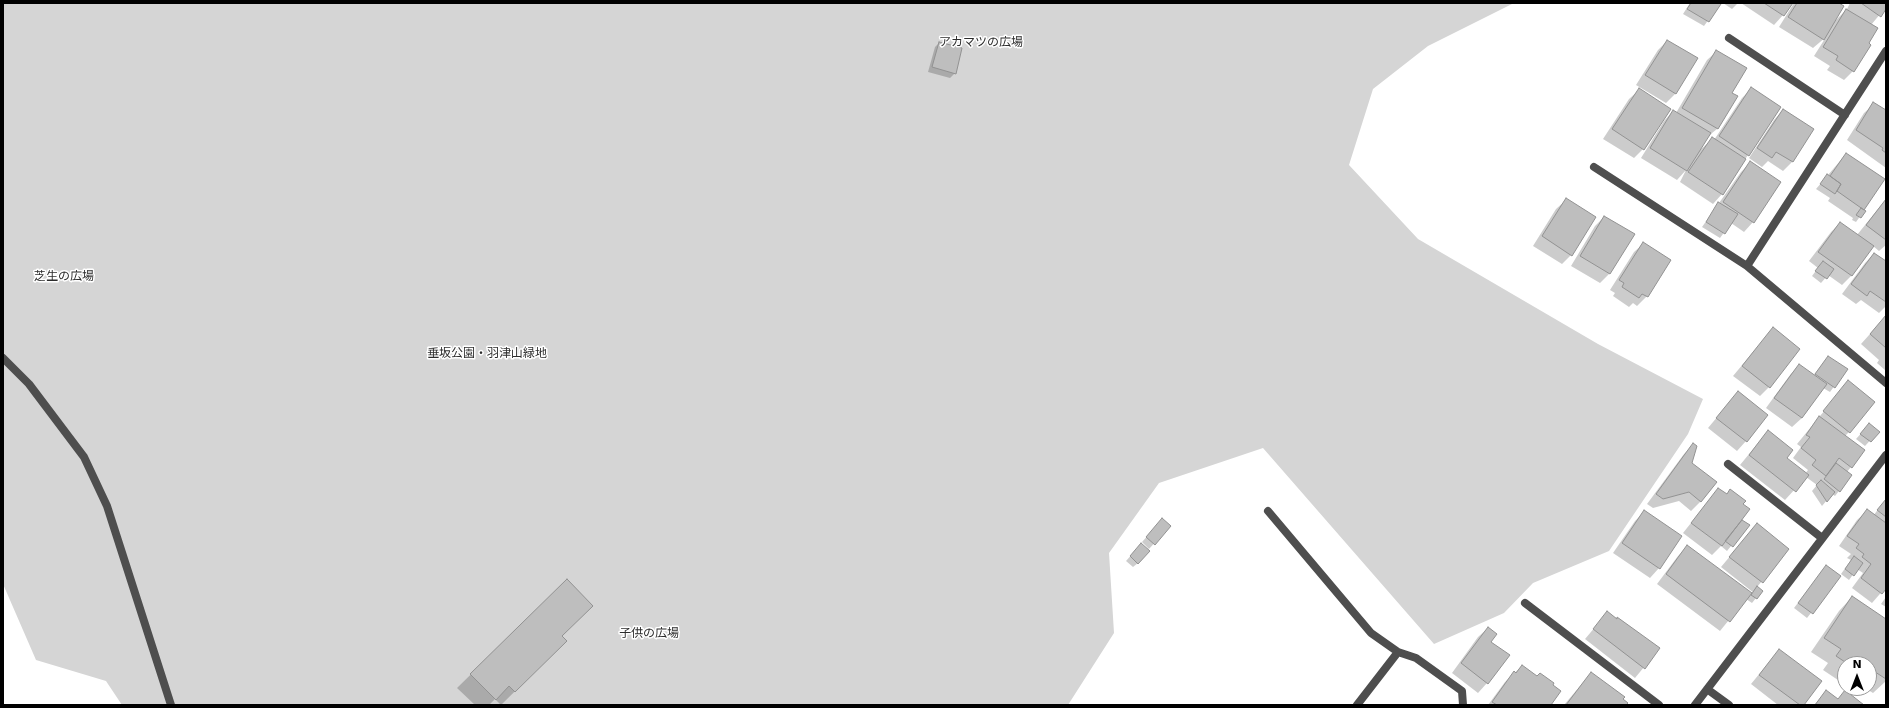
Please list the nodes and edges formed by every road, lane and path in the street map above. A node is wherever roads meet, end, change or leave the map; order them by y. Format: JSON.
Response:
{"nodes":[{"id":1,"x":1729,"y":38,"type":"dead end"},
{"id":2,"x":1886,"y":51,"type":"edge"},
{"id":3,"x":1845,"y":115,"type":"junction"},
{"id":4,"x":1594,"y":167,"type":"dead end"},
{"id":5,"x":1747,"y":266,"type":"junction"},
{"id":6,"x":3,"y":358,"type":"edge"},
{"id":7,"x":1886,"y":384,"type":"edge"},
{"id":8,"x":1886,"y":455,"type":"edge"},
{"id":9,"x":1728,"y":464,"type":"dead end"},
{"id":10,"x":1883,"y":464,"type":"edge"},
{"id":11,"x":1268,"y":511,"type":"dead end"},
{"id":12,"x":1822,"y":538,"type":"junction"},
{"id":13,"x":1525,"y":603,"type":"dead end"},
{"id":14,"x":1398,"y":652,"type":"junction"},
{"id":15,"x":1707,"y":689,"type":"junction"},
{"id":16,"x":171,"y":705,"type":"edge"},
{"id":17,"x":1357,"y":705,"type":"edge"},
{"id":18,"x":1463,"y":705,"type":"edge"},
{"id":19,"x":1659,"y":705,"type":"edge"},
{"id":20,"x":1695,"y":705,"type":"edge"},
{"id":21,"x":1729,"y":705,"type":"edge"}],
"edges":[{"from":1,"to":3,"type":"street"},
{"from":2,"to":3,"type":"street"},
{"from":3,"to":5,"type":"street"},
{"from":4,"to":5,"type":"street"},
{"from":5,"to":7,"type":"street"},
{"from":6,"to":16,"type":"street"},
{"from":8,"to":10,"type":"street"},
{"from":9,"to":12,"type":"street"},
{"from":10,"to":12,"type":"street"},
{"from":11,"to":14,"type":"street"},
{"from":12,"to":15,"type":"street"},
{"from":13,"to":19,"type":"street"},
{"from":14,"to":17,"type":"street"},
{"from":14,"to":18,"type":"street"},
{"from":15,"to":20,"type":"street"},
{"from":15,"to":21,"type":"street"}]}
